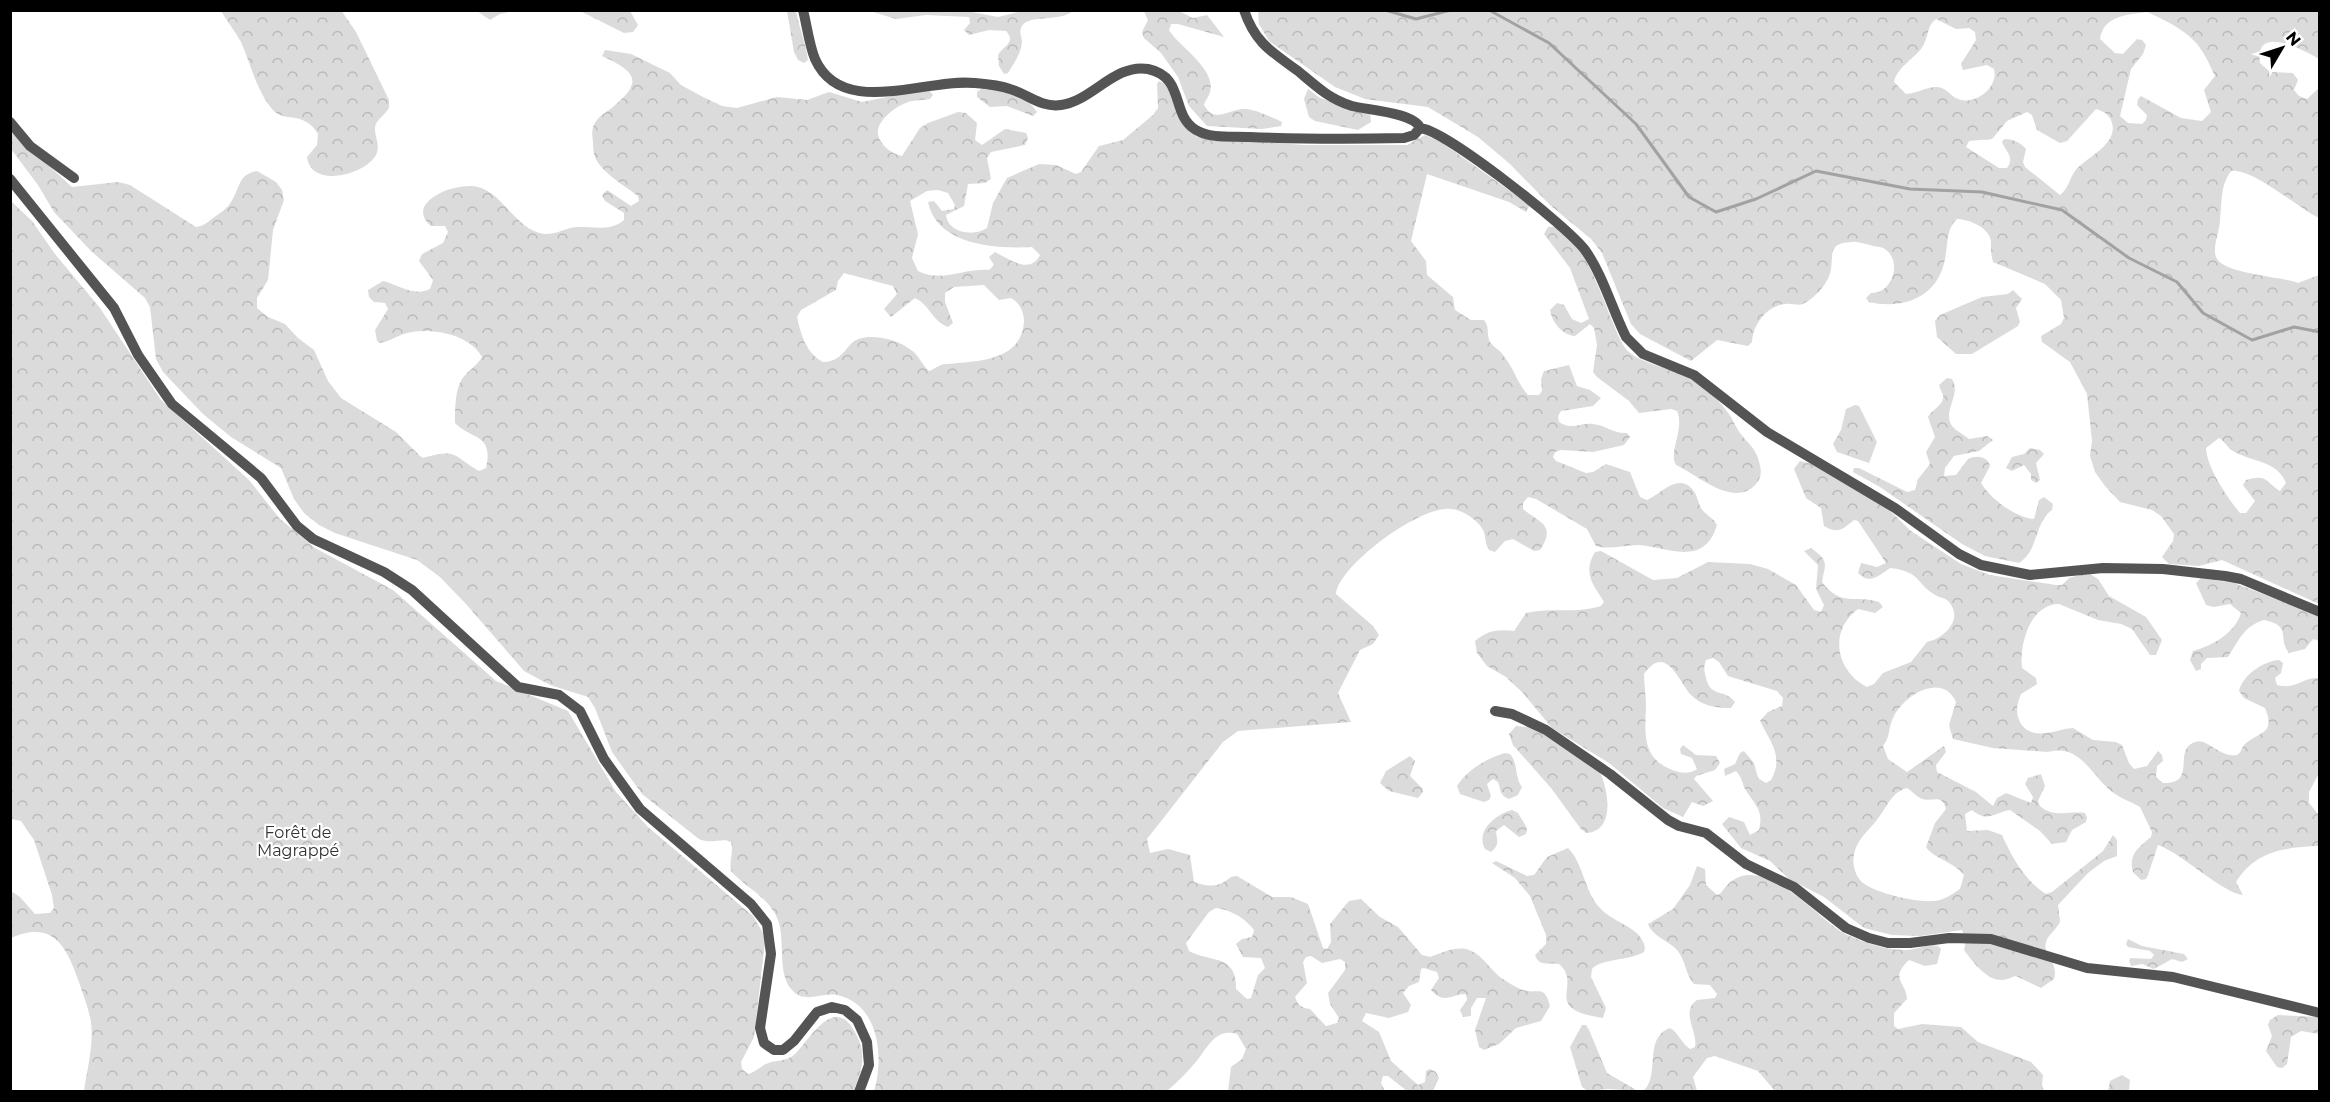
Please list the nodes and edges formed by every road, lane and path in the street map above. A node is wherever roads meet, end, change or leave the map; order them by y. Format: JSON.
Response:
{"nodes":[{"id":1,"x":803,"y":10,"type":"edge"},
{"id":2,"x":1244,"y":10,"type":"edge"},
{"id":3,"x":10,"y":122,"type":"edge"},
{"id":4,"x":1420,"y":128,"type":"junction"},
{"id":5,"x":75,"y":178,"type":"dead end"},
{"id":6,"x":10,"y":179,"type":"edge"},
{"id":7,"x":2319,"y":612,"type":"edge"},
{"id":8,"x":1495,"y":711,"type":"dead end"},
{"id":9,"x":2319,"y":1013,"type":"edge"},
{"id":10,"x":859,"y":1092,"type":"edge"}],
"edges":[{"from":1,"to":4,"type":"street"},
{"from":2,"to":4,"type":"street"},
{"from":3,"to":5,"type":"street"},
{"from":4,"to":7,"type":"street"},
{"from":6,"to":10,"type":"street"},
{"from":8,"to":9,"type":"street"}]}
